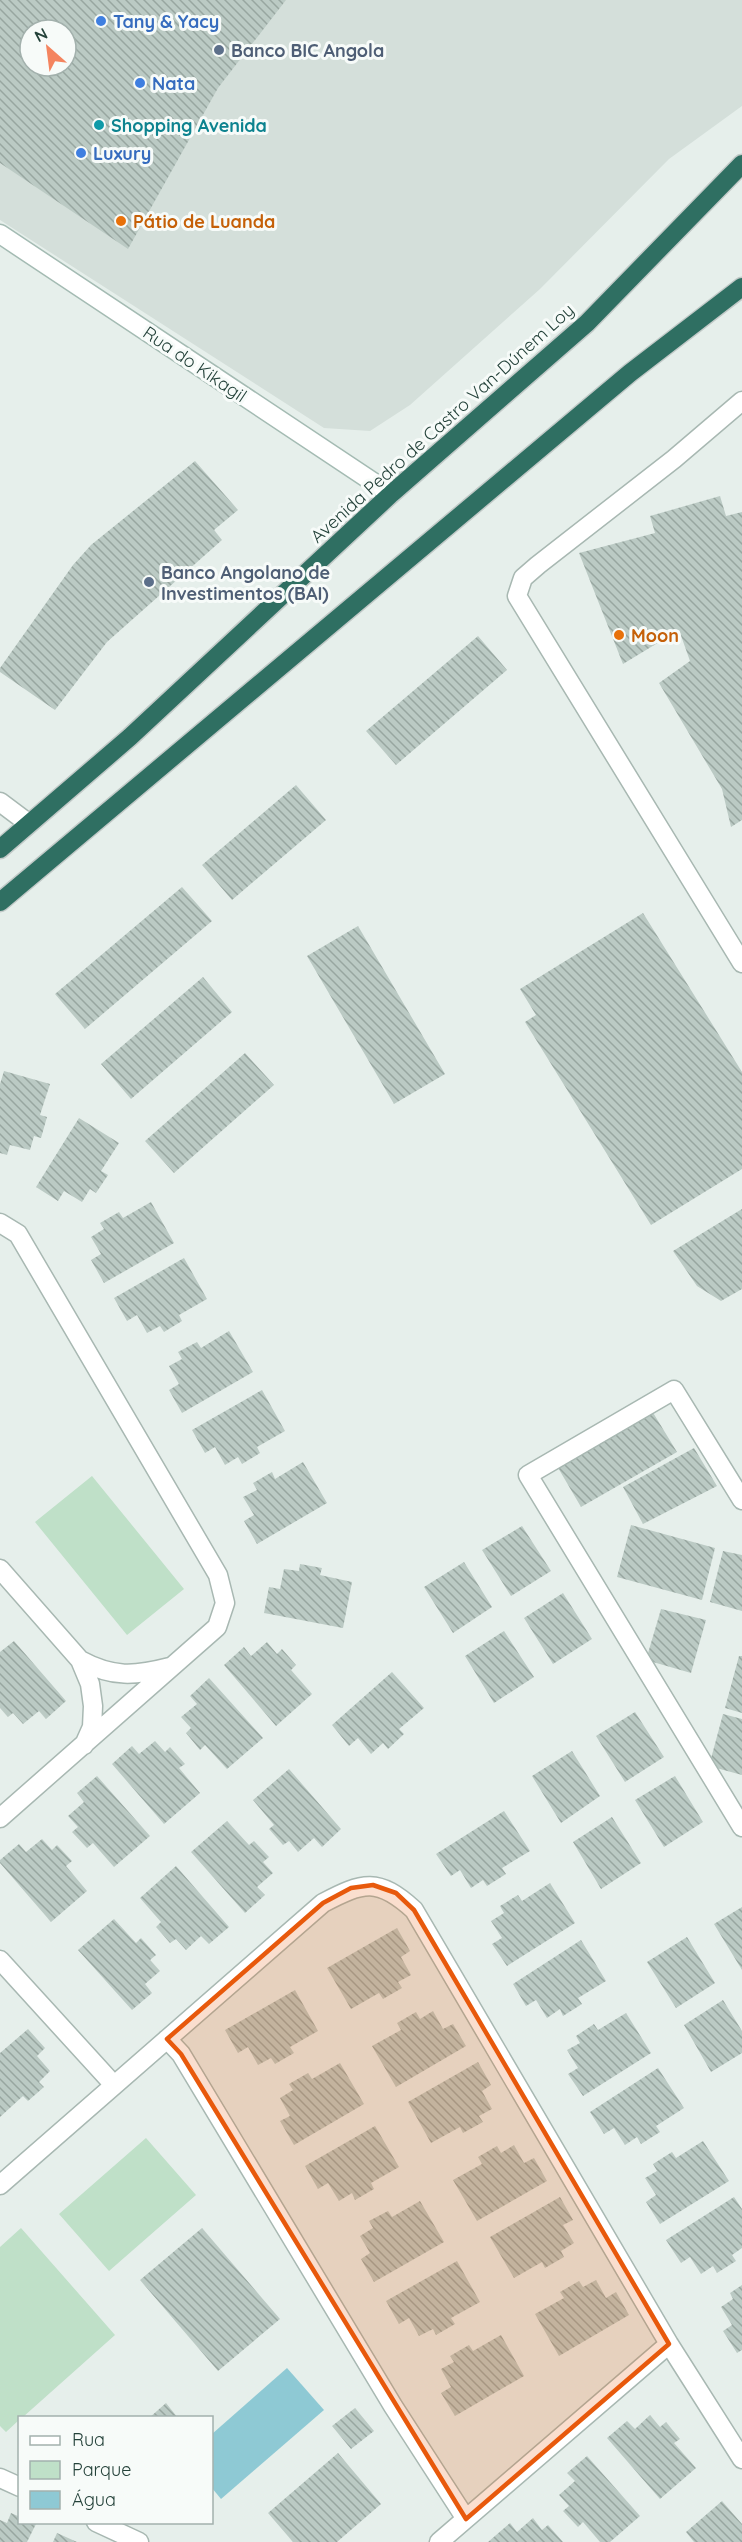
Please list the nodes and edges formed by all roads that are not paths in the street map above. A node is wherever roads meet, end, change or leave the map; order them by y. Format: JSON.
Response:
{"nodes":[{"id":1,"x":742,"y":164,"type":"edge"},
{"id":2,"x":0,"y":234,"type":"edge"},
{"id":3,"x":742,"y":287,"type":"edge"},
{"id":4,"x":742,"y":402,"type":"edge"},
{"id":5,"x":391,"y":494,"type":"junction"},
{"id":6,"x":0,"y":802,"type":"edge"},
{"id":7,"x":28,"y":823,"type":"junction"},
{"id":8,"x":0,"y":849,"type":"edge"},
{"id":9,"x":0,"y":902,"type":"edge"},
{"id":10,"x":742,"y":963,"type":"edge"},
{"id":11,"x":0,"y":1223,"type":"edge"},
{"id":12,"x":742,"y":1500,"type":"edge"},
{"id":13,"x":0,"y":1569,"type":"edge"},
{"id":14,"x":81,"y":1660,"type":"junction"},
{"id":15,"x":172,"y":1667,"type":"junction"},
{"id":16,"x":84,"y":1747,"type":"junction"},
{"id":17,"x":0,"y":1818,"type":"edge"},
{"id":18,"x":742,"y":1827,"type":"edge"},
{"id":19,"x":0,"y":1960,"type":"edge"},
{"id":20,"x":167,"y":2039,"type":"junction"},
{"id":21,"x":114,"y":2085,"type":"junction"},
{"id":22,"x":0,"y":2185,"type":"edge"},
{"id":23,"x":669,"y":2344,"type":"junction"},
{"id":24,"x":742,"y":2459,"type":"edge"},
{"id":25,"x":0,"y":2478,"type":"edge"},
{"id":26,"x":18,"y":2486,"type":"edge"},
{"id":27,"x":466,"y":2519,"type":"junction"},
{"id":28,"x":98,"y":2524,"type":"edge"},
{"id":29,"x":139,"y":2542,"type":"edge"},
{"id":30,"x":439,"y":2542,"type":"edge"}],
"edges":[{"from":1,"to":5,"type":"highway","name":"Avenida Pedro de Castro Van-Dúnem Loy"},
{"from":2,"to":5,"type":"street","name":"Rua do Kikagil"},
{"from":3,"to":9,"type":"highway"},
{"from":4,"to":10,"type":"street"},
{"from":5,"to":7,"type":"highway","name":"Avenida Pedro de Castro Van-Dúnem Loy"},
{"from":6,"to":7,"type":"street"},
{"from":7,"to":8,"type":"highway","name":"Avenida Pedro de Castro Van-Dúnem Loy"},
{"from":11,"to":15,"type":"street"},
{"from":12,"to":18,"type":"street"},
{"from":13,"to":14,"type":"street"},
{"from":14,"to":15,"type":"street"},
{"from":14,"to":16,"type":"street"},
{"from":15,"to":16,"type":"street"},
{"from":16,"to":17,"type":"street"},
{"from":19,"to":21,"type":"street"},
{"from":20,"to":21,"type":"street"},
{"from":20,"to":23,"type":"street"},
{"from":20,"to":27,"type":"street"},
{"from":21,"to":22,"type":"street"},
{"from":23,"to":24,"type":"street"},
{"from":23,"to":27,"type":"street"},
{"from":25,"to":26,"type":"street"},
{"from":27,"to":30,"type":"street"},
{"from":28,"to":29,"type":"street"}]}
